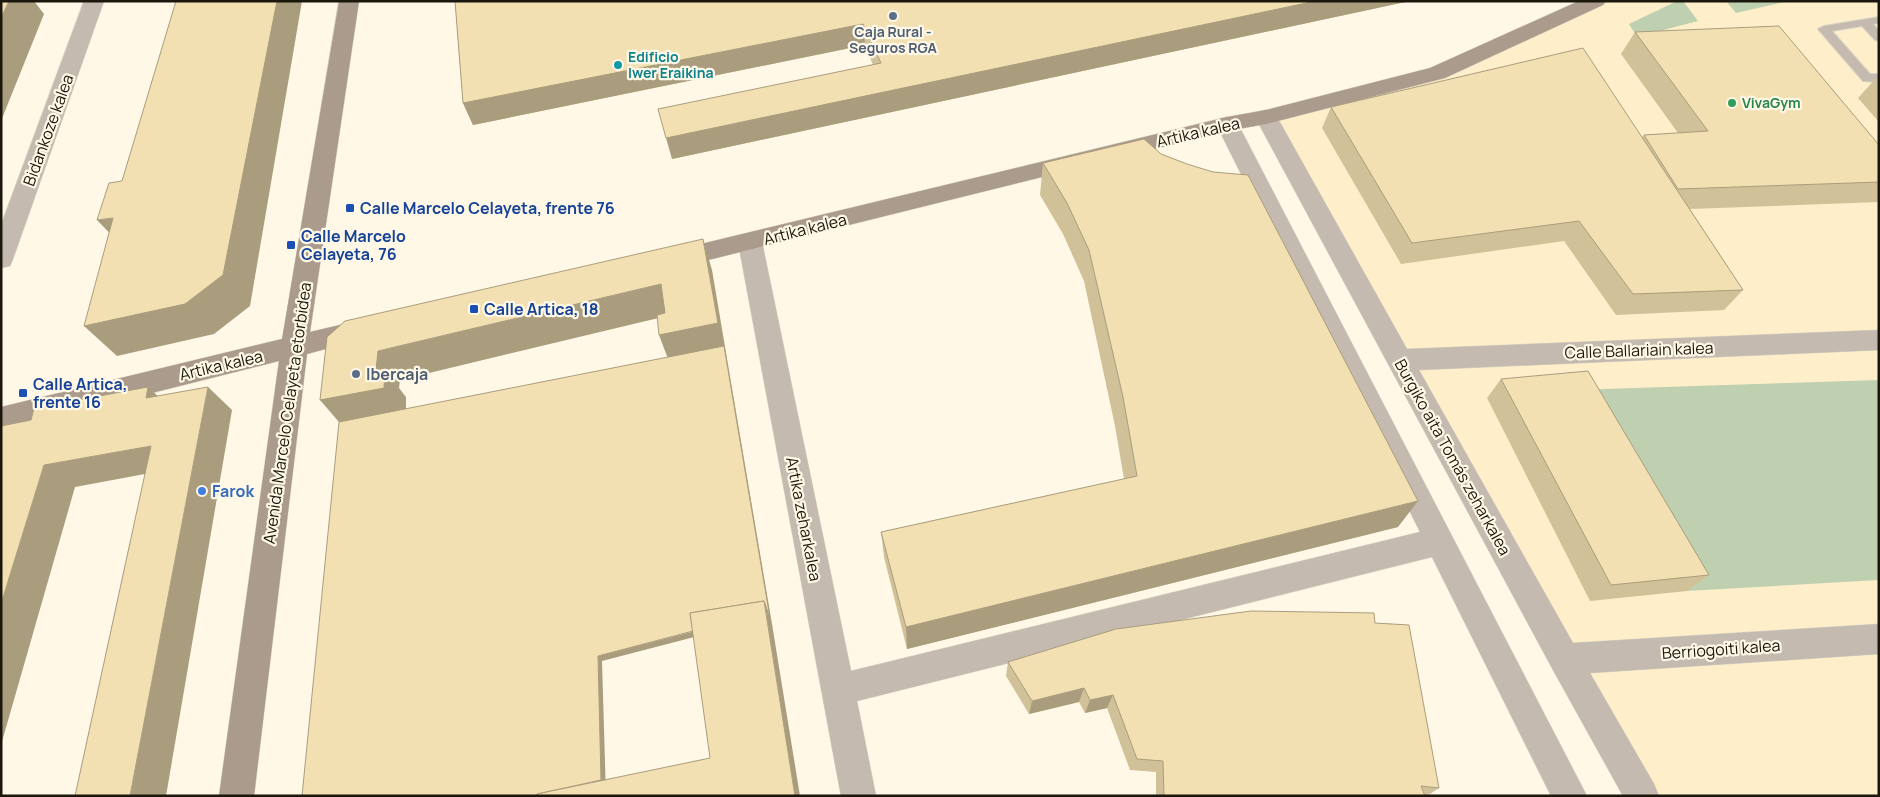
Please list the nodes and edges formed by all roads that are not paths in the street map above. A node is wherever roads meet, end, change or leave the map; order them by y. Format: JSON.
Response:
{"nodes":[{"id":1,"x":94,"y":1,"type":"edge"},
{"id":2,"x":349,"y":1,"type":"edge"},
{"id":3,"x":1596,"y":1,"type":"edge"},
{"id":4,"x":1879,"y":20,"type":"edge"},
{"id":5,"x":1865,"y":23,"type":"junction"},
{"id":6,"x":1879,"y":38,"type":"edge"},
{"id":7,"x":1879,"y":78,"type":"edge"},
{"id":8,"x":1266,"y":117,"type":"junction"},
{"id":9,"x":1227,"y":124,"type":"junction"},
{"id":10,"x":750,"y":242,"type":"junction"},
{"id":11,"x":1,"y":259,"type":"edge"},
{"id":12,"x":653,"y":264,"type":"edge"},
{"id":13,"x":383,"y":324,"type":"edge"},
{"id":14,"x":1879,"y":340,"type":"edge"},
{"id":15,"x":294,"y":348,"type":"junction"},
{"id":16,"x":1400,"y":360,"type":"junction"},
{"id":17,"x":1,"y":418,"type":"edge"},
{"id":18,"x":1440,"y":541,"type":"junction"},
{"id":19,"x":1879,"y":639,"type":"edge"},
{"id":20,"x":1564,"y":659,"type":"junction"},
{"id":21,"x":838,"y":690,"type":"junction"},
{"id":22,"x":236,"y":796,"type":"edge"},
{"id":23,"x":859,"y":796,"type":"edge"},
{"id":24,"x":1570,"y":796,"type":"edge"},
{"id":25,"x":1642,"y":796,"type":"edge"}],
"edges":[{"from":1,"to":11,"type":"street","name":"Bidankoze kalea"},
{"from":2,"to":15,"type":"street","name":"Avenida Marcelo Celayeta etorbidea"},
{"from":3,"to":8,"type":"street","name":"Artika kalea"},
{"from":4,"to":5,"type":"lane"},
{"from":5,"to":6,"type":"lane"},
{"from":5,"to":7,"type":"lane"},
{"from":8,"to":9,"type":"street","name":"Artika kalea"},
{"from":8,"to":16,"type":"street","name":"Burgiko aita Tomás zeharkalea"},
{"from":9,"to":10,"type":"street","name":"Artika kalea"},
{"from":9,"to":18,"type":"street"},
{"from":10,"to":12,"type":"street","name":"Artika kalea"},
{"from":10,"to":21,"type":"street","name":"Artika zeharkalea"},
{"from":13,"to":15,"type":"street","name":"Artika kalea"},
{"from":14,"to":16,"type":"street","name":"Calle Ballariain kalea"},
{"from":15,"to":17,"type":"street","name":"Artika kalea"},
{"from":15,"to":22,"type":"street","name":"Avenida Marcelo Celayeta etorbidea"},
{"from":16,"to":20,"type":"street","name":"Burgiko aita Tomás zeharkalea"},
{"from":18,"to":21,"type":"street"},
{"from":18,"to":24,"type":"street"},
{"from":19,"to":20,"type":"street","name":"Berriogoiti kalea"},
{"from":20,"to":25,"type":"street","name":"Burgiko aita Tomás zeharkalea"},
{"from":21,"to":23,"type":"street","name":"Artika zeharkalea"}]}
